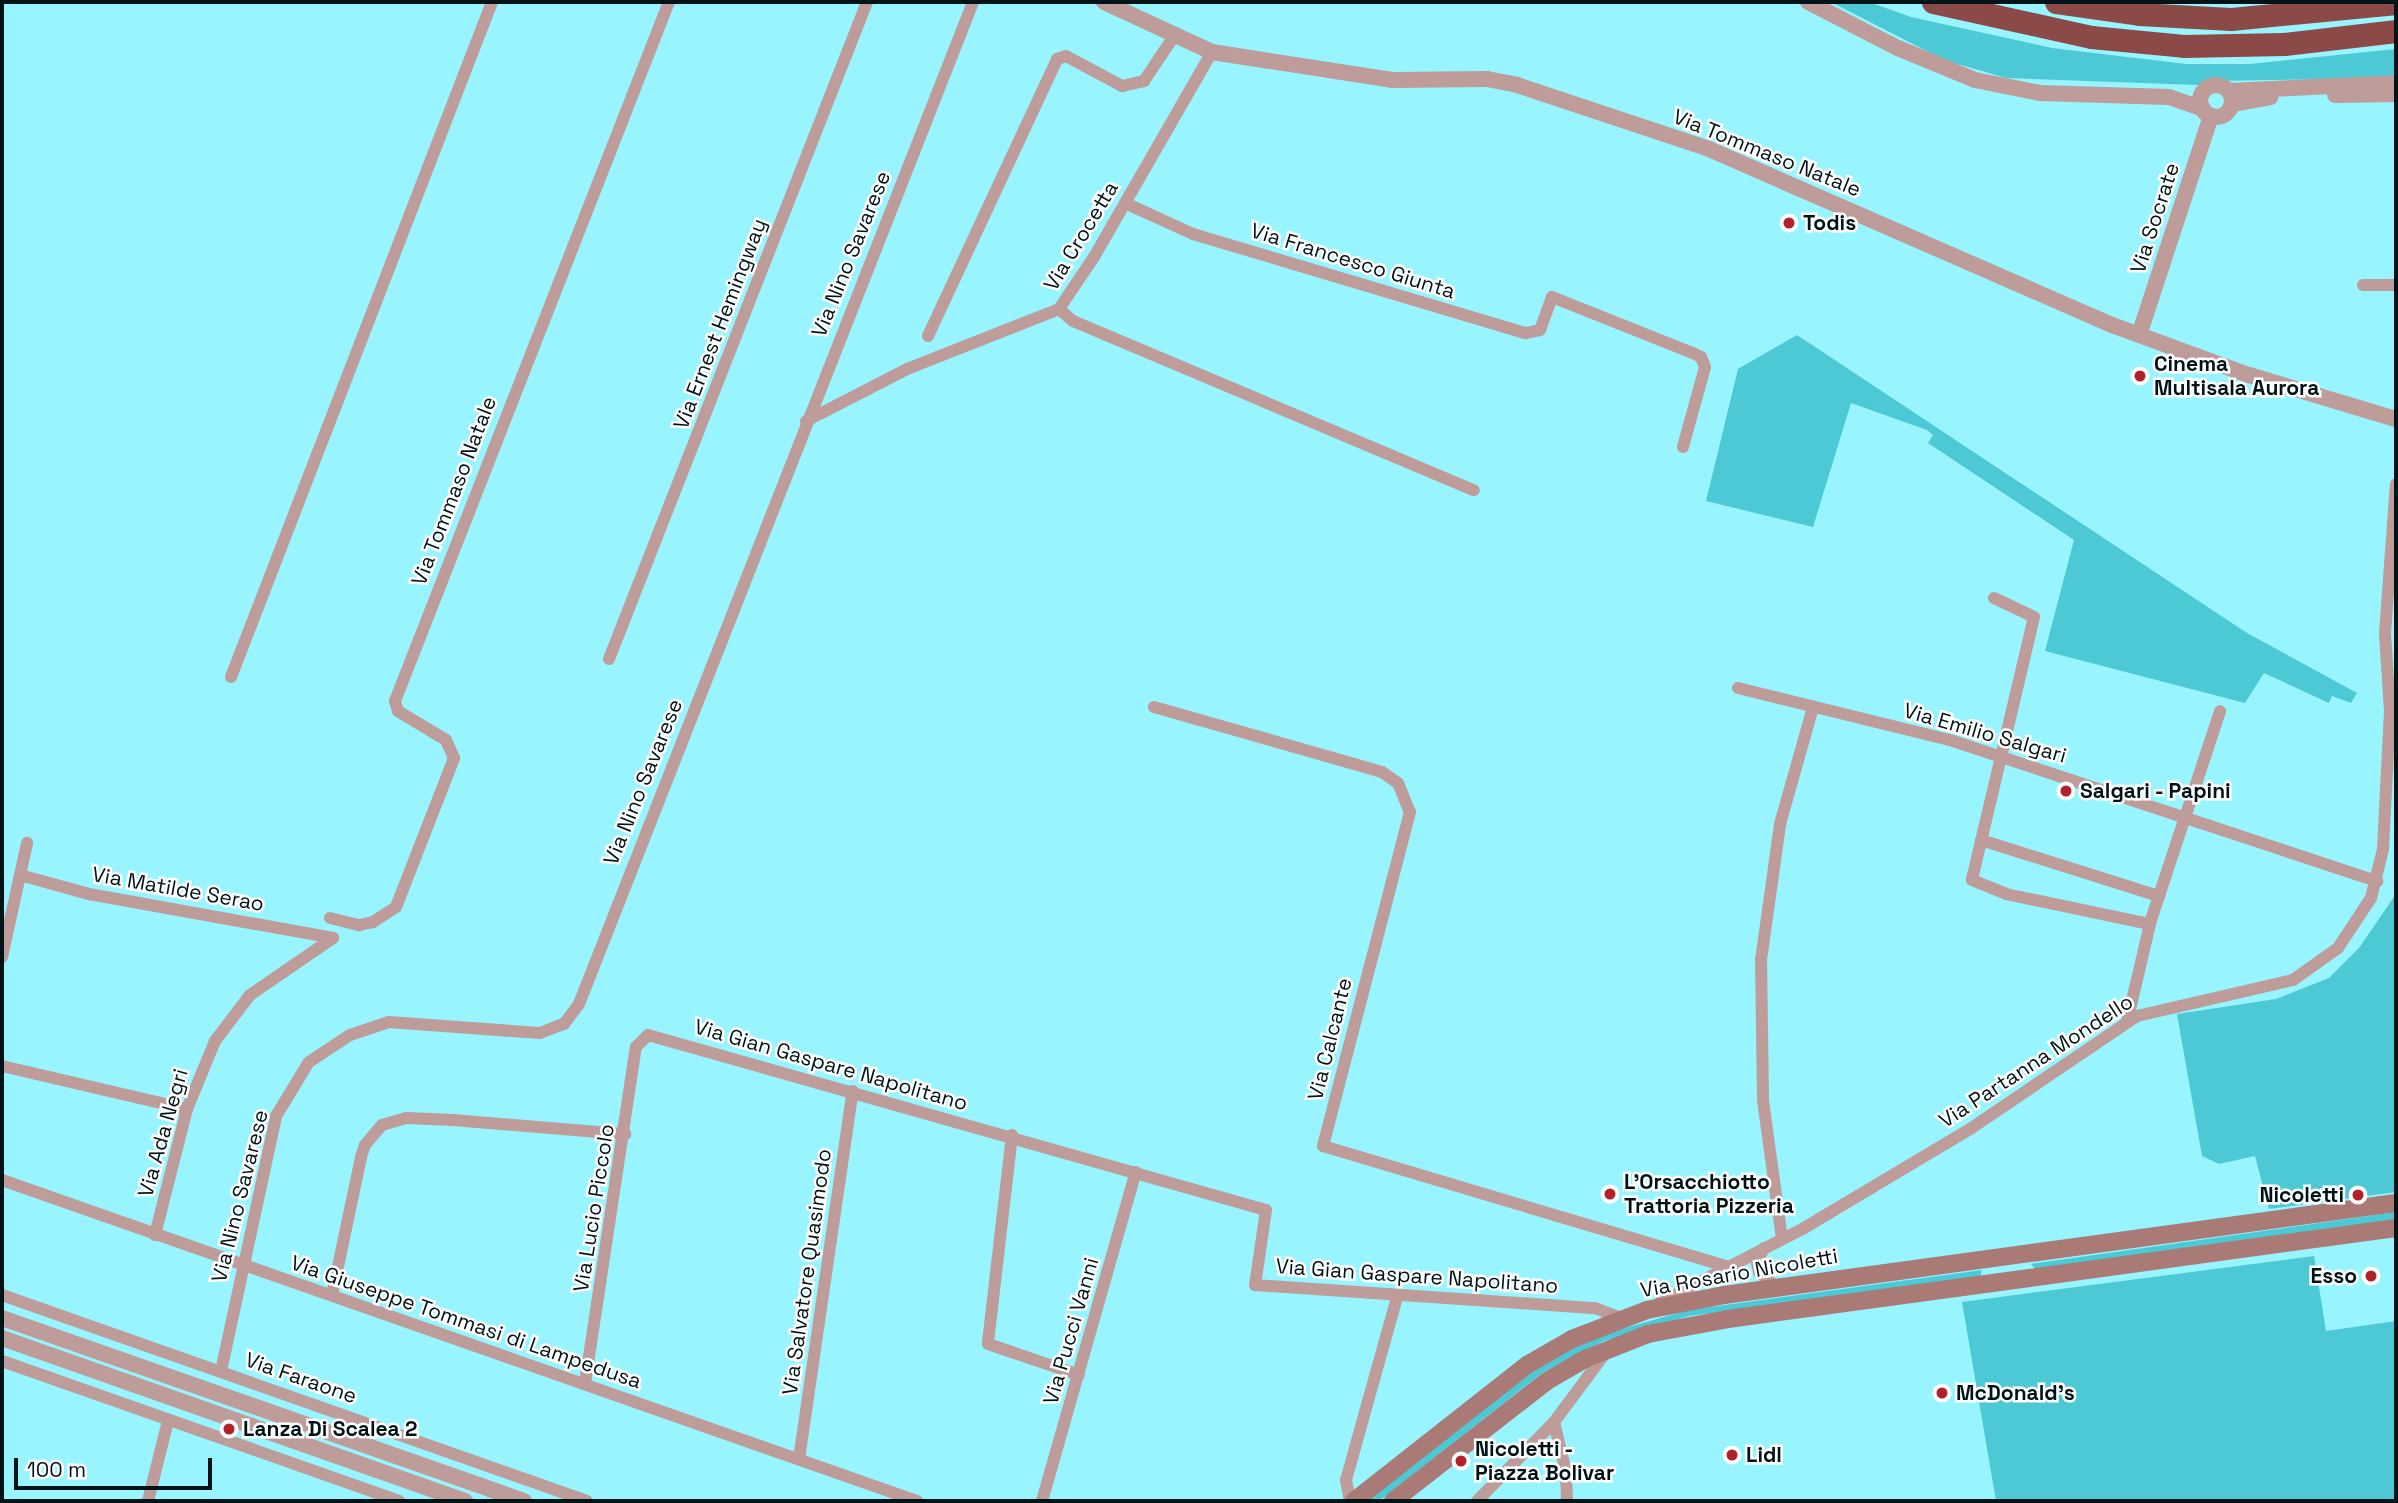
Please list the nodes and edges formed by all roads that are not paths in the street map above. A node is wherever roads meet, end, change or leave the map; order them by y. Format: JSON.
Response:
{"nodes":[{"id":1,"x":492,"y":2,"type":"edge"},
{"id":2,"x":669,"y":2,"type":"edge"},
{"id":3,"x":867,"y":2,"type":"edge"},
{"id":4,"x":973,"y":2,"type":"edge"},
{"id":5,"x":1104,"y":2,"type":"edge"},
{"id":6,"x":1808,"y":2,"type":"edge"},
{"id":7,"x":1933,"y":2,"type":"edge"},
{"id":8,"x":2056,"y":2,"type":"edge"},
{"id":9,"x":2396,"y":3,"type":"edge"},
{"id":10,"x":2396,"y":31,"type":"edge"},
{"id":11,"x":1174,"y":36,"type":"junction"},
{"id":12,"x":1212,"y":52,"type":"junction"},
{"id":13,"x":2396,"y":83,"type":"edge"},
{"id":14,"x":2396,"y":94,"type":"edge"},
{"id":15,"x":2230,"y":98,"type":"junction"},
{"id":16,"x":2207,"y":112,"type":"junction"},
{"id":17,"x":1125,"y":203,"type":"junction"},
{"id":18,"x":2363,"y":285,"type":"dead end"},
{"id":19,"x":2396,"y":285,"type":"edge"},
{"id":20,"x":1059,"y":310,"type":"junction"},
{"id":21,"x":2139,"y":335,"type":"junction"},
{"id":22,"x":928,"y":336,"type":"dead end"},
{"id":23,"x":2396,"y":419,"type":"edge"},
{"id":24,"x":806,"y":421,"type":"junction"},
{"id":25,"x":1683,"y":447,"type":"dead end"},
{"id":26,"x":2396,"y":484,"type":"edge"},
{"id":27,"x":1475,"y":490,"type":"dead end"},
{"id":28,"x":2393,"y":566,"type":"edge"},
{"id":29,"x":1994,"y":598,"type":"dead end"},
{"id":30,"x":609,"y":659,"type":"dead end"},
{"id":31,"x":231,"y":677,"type":"dead end"},
{"id":32,"x":1738,"y":688,"type":"dead end"},
{"id":33,"x":2392,"y":690,"type":"edge"},
{"id":34,"x":1154,"y":707,"type":"dead end"},
{"id":35,"x":1813,"y":707,"type":"junction"},
{"id":36,"x":2220,"y":711,"type":"dead end"},
{"id":37,"x":2393,"y":711,"type":"edge"},
{"id":38,"x":1998,"y":756,"type":"junction"},
{"id":39,"x":2185,"y":815,"type":"junction"},
{"id":40,"x":1980,"y":840,"type":"junction"},
{"id":41,"x":27,"y":844,"type":"dead end"},
{"id":42,"x":20,"y":875,"type":"junction"},
{"id":43,"x":2377,"y":881,"type":"junction"},
{"id":44,"x":2159,"y":896,"type":"junction"},
{"id":45,"x":330,"y":918,"type":"dead end"},
{"id":46,"x":2150,"y":924,"type":"junction"},
{"id":47,"x":330,"y":934,"type":"joint"},
{"id":48,"x":2,"y":957,"type":"edge"},
{"id":49,"x":2127,"y":1022,"type":"junction"},
{"id":50,"x":640,"y":1039,"type":"joint"},
{"id":51,"x":2,"y":1066,"type":"edge"},
{"id":52,"x":853,"y":1091,"type":"junction"},
{"id":53,"x":187,"y":1109,"type":"junction"},
{"id":54,"x":625,"y":1134,"type":"junction"},
{"id":55,"x":1012,"y":1135,"type":"junction"},
{"id":56,"x":1136,"y":1171,"type":"junction"},
{"id":57,"x":2,"y":1181,"type":"edge"},
{"id":58,"x":2396,"y":1203,"type":"edge"},
{"id":59,"x":2396,"y":1227,"type":"edge"},
{"id":60,"x":155,"y":1235,"type":"junction"},
{"id":61,"x":1782,"y":1239,"type":"junction"},
{"id":62,"x":1764,"y":1248,"type":"junction"},
{"id":63,"x":2048,"y":1251,"type":"junction"},
{"id":64,"x":1980,"y":1259,"type":"junction"},
{"id":65,"x":242,"y":1265,"type":"junction"},
{"id":66,"x":1728,"y":1266,"type":"junction"},
{"id":67,"x":2052,"y":1275,"type":"junction"},
{"id":68,"x":1975,"y":1285,"type":"junction"},
{"id":69,"x":1776,"y":1287,"type":"junction"},
{"id":70,"x":2,"y":1295,"type":"edge"},
{"id":71,"x":332,"y":1296,"type":"junction"},
{"id":72,"x":1397,"y":1297,"type":"junction"},
{"id":73,"x":1647,"y":1310,"type":"junction"},
{"id":74,"x":2,"y":1318,"type":"edge"},
{"id":75,"x":1621,"y":1318,"type":"junction"},
{"id":76,"x":2,"y":1338,"type":"edge"},
{"id":77,"x":1610,"y":1348,"type":"junction"},
{"id":78,"x":3,"y":1361,"type":"edge"},
{"id":79,"x":221,"y":1371,"type":"junction"},
{"id":80,"x":1079,"y":1375,"type":"junction"},
{"id":81,"x":585,"y":1383,"type":"junction"},
{"id":82,"x":168,"y":1421,"type":"junction"},
{"id":83,"x":1554,"y":1422,"type":"junction"},
{"id":84,"x":799,"y":1460,"type":"junction"},
{"id":85,"x":148,"y":1501,"type":"edge"},
{"id":86,"x":399,"y":1501,"type":"edge"},
{"id":87,"x":466,"y":1501,"type":"edge"},
{"id":88,"x":524,"y":1501,"type":"edge"},
{"id":89,"x":587,"y":1501,"type":"edge"},
{"id":90,"x":917,"y":1501,"type":"edge"},
{"id":91,"x":1042,"y":1501,"type":"edge"},
{"id":92,"x":1352,"y":1501,"type":"edge"},
{"id":93,"x":1394,"y":1501,"type":"edge"},
{"id":94,"x":1477,"y":1501,"type":"edge"},
{"id":95,"x":1567,"y":1501,"type":"edge"}],
"edges":[{"from":1,"to":31,"type":"street"},
{"from":2,"to":45,"type":"street","name":"Via Tommaso Natale"},
{"from":3,"to":30,"type":"street","name":"Via Ernest Hemingway"},
{"from":4,"to":24,"type":"street","name":"Via Nino Savarese"},
{"from":5,"to":11,"type":"street","name":"Via Tommaso Natale"},
{"from":6,"to":16,"type":"street"},
{"from":7,"to":10,"type":"highway"},
{"from":8,"to":9,"type":"highway"},
{"from":11,"to":12,"type":"street","name":"Via Tommaso Natale"},
{"from":11,"to":22,"type":"street"},
{"from":12,"to":17,"type":"street","name":"Via Crocetta"},
{"from":12,"to":21,"type":"street","name":"Via Tommaso Natale"},
{"from":13,"to":15,"type":"street"},
{"from":14,"to":15,"type":"street"},
{"from":15,"to":16,"type":"street"},
{"from":15,"to":16,"type":"street"},
{"from":16,"to":21,"type":"street","name":"Via Socrate"},
{"from":17,"to":20,"type":"street","name":"Via Crocetta"},
{"from":17,"to":25,"type":"street","name":"Via Francesco Giunta"},
{"from":18,"to":19,"type":"street"},
{"from":20,"to":24,"type":"street","name":"Via Crocetta"},
{"from":20,"to":27,"type":"street"},
{"from":21,"to":23,"type":"street","name":"Via Tommaso Natale"},
{"from":24,"to":65,"type":"street","name":"Via Nino Savarese"},
{"from":26,"to":28,"type":"street","name":"Via Partanna Mondello"},
{"from":28,"to":33,"type":"street","name":"Via Partanna Mondello"},
{"from":29,"to":38,"type":"street"},
{"from":32,"to":35,"type":"street","name":"Via Emilio Salgari"},
{"from":33,"to":37,"type":"street","name":"Via Partanna Mondello"},
{"from":34,"to":66,"type":"street","name":"Via Calcante"},
{"from":35,"to":38,"type":"street","name":"Via Emilio Salgari"},
{"from":35,"to":61,"type":"street"},
{"from":36,"to":39,"type":"street"},
{"from":37,"to":43,"type":"street","name":"Via Partanna Mondello"},
{"from":38,"to":39,"type":"street","name":"Via Emilio Salgari"},
{"from":38,"to":40,"type":"street"},
{"from":39,"to":43,"type":"street","name":"Via Emilio Salgari"},
{"from":39,"to":44,"type":"street"},
{"from":40,"to":44,"type":"street"},
{"from":40,"to":46,"type":"street"},
{"from":41,"to":42,"type":"street"},
{"from":42,"to":47,"type":"street","name":"Via Matilde Serao"},
{"from":42,"to":48,"type":"street"},
{"from":43,"to":49,"type":"street","name":"Via Partanna Mondello"},
{"from":44,"to":46,"type":"street"},
{"from":46,"to":49,"type":"street"},
{"from":47,"to":53,"type":"street","name":"Via Ada Negri"},
{"from":49,"to":61,"type":"street","name":"Via Partanna Mondello"},
{"from":50,"to":52,"type":"street","name":"Via Gian Gaspare Napolitano"},
{"from":50,"to":54,"type":"street","name":"Via Lucio Piccolo"},
{"from":51,"to":53,"type":"street"},
{"from":52,"to":55,"type":"street","name":"Via Gian Gaspare Napolitano"},
{"from":52,"to":84,"type":"street","name":"Via Salvatore Quasimodo"},
{"from":53,"to":60,"type":"street","name":"Via Ada Negri"},
{"from":54,"to":71,"type":"street"},
{"from":54,"to":81,"type":"street","name":"Via Lucio Piccolo"},
{"from":55,"to":56,"type":"street","name":"Via Gian Gaspare Napolitano"},
{"from":55,"to":80,"type":"street"},
{"from":56,"to":72,"type":"street","name":"Via Gian Gaspare Napolitano"},
{"from":56,"to":80,"type":"street","name":"Via Pucci Vanni"},
{"from":57,"to":60,"type":"street","name":"Via Giuseppe Tommasi di Lampedusa"},
{"from":58,"to":63,"type":"main road","name":"Via Rosario Nicoletti"},
{"from":59,"to":67,"type":"main road","name":"Via Rosario Nicoletti"},
{"from":60,"to":65,"type":"street","name":"Via Giuseppe Tommasi di Lampedusa"},
{"from":61,"to":62,"type":"street","name":"Via Partanna Mondello"},
{"from":62,"to":66,"type":"street","name":"Via Partanna Mondello"},
{"from":62,"to":69,"type":"street"},
{"from":63,"to":64,"type":"main road","name":"Via Rosario Nicoletti"},
{"from":63,"to":67,"type":"main road"},
{"from":64,"to":68,"type":"main road"},
{"from":64,"to":69,"type":"main road","name":"Via Rosario Nicoletti"},
{"from":65,"to":71,"type":"street","name":"Via Giuseppe Tommasi di Lampedusa"},
{"from":65,"to":79,"type":"street","name":"Via Nino Savarese"},
{"from":66,"to":73,"type":"street","name":"Via Partanna Mondello"},
{"from":67,"to":68,"type":"main road","name":"Via Rosario Nicoletti"},
{"from":68,"to":77,"type":"main road","name":"Via Rosario Nicoletti"},
{"from":69,"to":73,"type":"main road","name":"Via Rosario Nicoletti"},
{"from":70,"to":79,"type":"street","name":"Via Faraone"},
{"from":71,"to":81,"type":"street","name":"Via Giuseppe Tommasi di Lampedusa"},
{"from":72,"to":75,"type":"street","name":"Via Gian Gaspare Napolitano"},
{"from":72,"to":92,"type":"street"},
{"from":73,"to":75,"type":"main road","name":"Via Rosario Nicoletti"},
{"from":74,"to":88,"type":"street"},
{"from":75,"to":92,"type":"main road","name":"Via Rosario Nicoletti"},
{"from":76,"to":87,"type":"street"},
{"from":77,"to":83,"type":"street"},
{"from":77,"to":93,"type":"main road","name":"Via Rosario Nicoletti"},
{"from":78,"to":82,"type":"street"},
{"from":79,"to":89,"type":"street","name":"Via Faraone"},
{"from":80,"to":91,"type":"street","name":"Via Pucci Vanni"},
{"from":81,"to":84,"type":"street","name":"Via Giuseppe Tommasi di Lampedusa"},
{"from":82,"to":85,"type":"street"},
{"from":82,"to":86,"type":"street"},
{"from":83,"to":94,"type":"street"},
{"from":83,"to":95,"type":"street"},
{"from":84,"to":90,"type":"street","name":"Via Giuseppe Tommasi di Lampedusa"}]}
